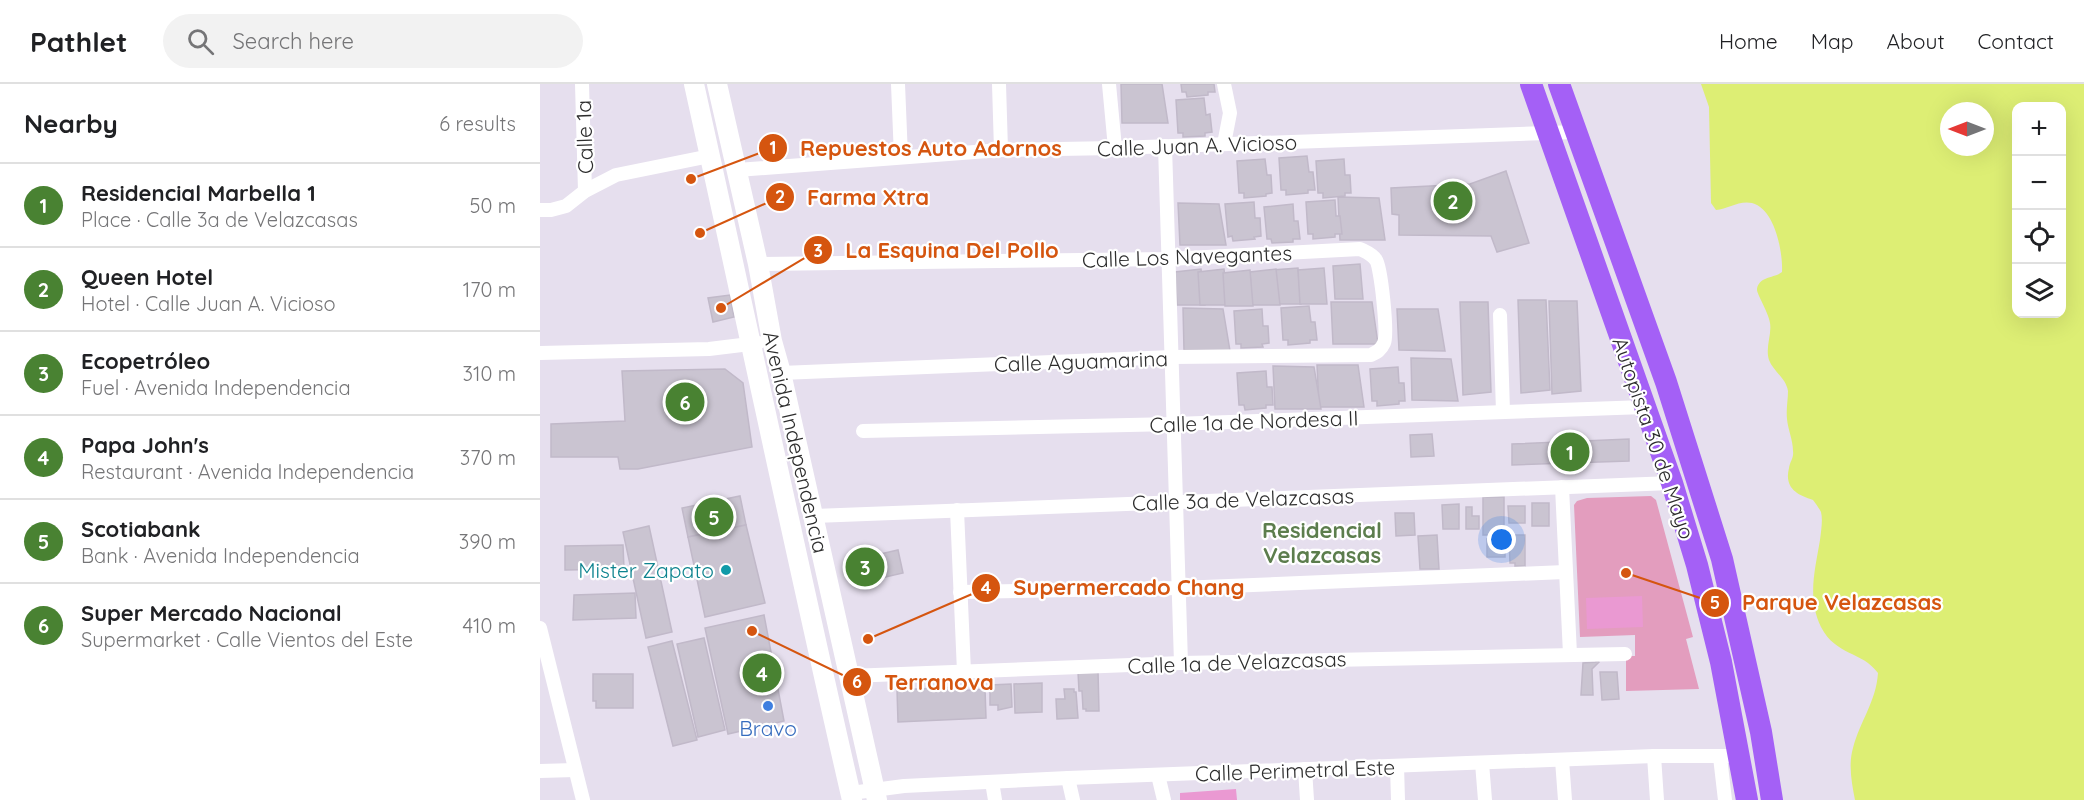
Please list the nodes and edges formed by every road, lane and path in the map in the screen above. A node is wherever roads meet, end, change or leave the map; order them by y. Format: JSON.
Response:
{"nodes":[{"id":1,"x":582,"y":84,"type":"edge"},
{"id":2,"x":694,"y":84,"type":"edge"},
{"id":3,"x":717,"y":84,"type":"edge"},
{"id":4,"x":898,"y":84,"type":"edge"},
{"id":5,"x":999,"y":84,"type":"edge"},
{"id":6,"x":1109,"y":84,"type":"edge"},
{"id":7,"x":1224,"y":84,"type":"edge"},
{"id":8,"x":1531,"y":84,"type":"edge"},
{"id":9,"x":1559,"y":84,"type":"edge"},
{"id":10,"x":1576,"y":132,"type":"junction"},
{"id":11,"x":1549,"y":133,"type":"junction"},
{"id":12,"x":1224,"y":144,"type":"junction"},
{"id":13,"x":1165,"y":146,"type":"junction"},
{"id":14,"x":1115,"y":148,"type":"junction"},
{"id":15,"x":1001,"y":150,"type":"junction"},
{"id":16,"x":710,"y":156,"type":"junction"},
{"id":17,"x":901,"y":157,"type":"junction"},
{"id":18,"x":737,"y":170,"type":"junction"},
{"id":19,"x":585,"y":190,"type":"junction"},
{"id":20,"x":540,"y":210,"type":"edge"},
{"id":21,"x":1169,"y":259,"type":"junction"},
{"id":22,"x":758,"y":264,"type":"junction"},
{"id":23,"x":1500,"y":315,"type":"dead end"},
{"id":24,"x":772,"y":341,"type":"junction"},
{"id":25,"x":752,"y":344,"type":"junction"},
{"id":26,"x":1380,"y":350,"type":"joint"},
{"id":27,"x":540,"y":353,"type":"edge"},
{"id":28,"x":1172,"y":357,"type":"junction"},
{"id":29,"x":781,"y":373,"type":"junction"},
{"id":30,"x":1645,"y":407,"type":"junction"},
{"id":31,"x":1503,"y":412,"type":"junction"},
{"id":32,"x":1174,"y":424,"type":"junction"},
{"id":33,"x":863,"y":431,"type":"dead end"},
{"id":34,"x":1672,"y":483,"type":"junction"},
{"id":35,"x":1562,"y":487,"type":"junction"},
{"id":36,"x":1176,"y":502,"type":"junction"},
{"id":37,"x":957,"y":510,"type":"junction"},
{"id":38,"x":814,"y":516,"type":"junction"},
{"id":39,"x":1565,"y":572,"type":"junction"},
{"id":40,"x":1179,"y":588,"type":"junction"},
{"id":41,"x":960,"y":592,"type":"junction"},
{"id":42,"x":540,"y":632,"type":"edge"},
{"id":43,"x":1570,"y":654,"type":"junction"},
{"id":44,"x":1625,"y":654,"type":"dead end"},
{"id":45,"x":1181,"y":663,"type":"junction"},
{"id":46,"x":964,"y":672,"type":"junction"},
{"id":47,"x":849,"y":676,"type":"junction"},
{"id":48,"x":1654,"y":756,"type":"junction"},
{"id":49,"x":1730,"y":756,"type":"junction"},
{"id":50,"x":1562,"y":760,"type":"junction"},
{"id":51,"x":1482,"y":763,"type":"junction"},
{"id":52,"x":1396,"y":766,"type":"junction"},
{"id":53,"x":1305,"y":769,"type":"junction"},
{"id":54,"x":575,"y":770,"type":"junction"},
{"id":55,"x":540,"y":771,"type":"edge"},
{"id":56,"x":1158,"y":775,"type":"junction"},
{"id":57,"x":1068,"y":778,"type":"junction"},
{"id":58,"x":992,"y":782,"type":"junction"},
{"id":59,"x":906,"y":793,"type":"edge"},
{"id":60,"x":876,"y":795,"type":"edge"},
{"id":61,"x":851,"y":797,"type":"edge"},
{"id":62,"x":583,"y":800,"type":"edge"},
{"id":63,"x":995,"y":800,"type":"edge"},
{"id":64,"x":1073,"y":800,"type":"edge"},
{"id":65,"x":1164,"y":800,"type":"edge"},
{"id":66,"x":1307,"y":800,"type":"edge"},
{"id":67,"x":1398,"y":800,"type":"edge"},
{"id":68,"x":1485,"y":800,"type":"edge"},
{"id":69,"x":1565,"y":800,"type":"edge"},
{"id":70,"x":1657,"y":800,"type":"edge"},
{"id":71,"x":1725,"y":800,"type":"edge"},
{"id":72,"x":1747,"y":800,"type":"edge"},
{"id":73,"x":1772,"y":800,"type":"edge"}],
"edges":[{"from":1,"to":19,"type":"street","name":"Calle 1a"},
{"from":2,"to":16,"type":"main road","name":"Avenida Independencia"},
{"from":3,"to":18,"type":"main road","name":"Avenida Independencia"},
{"from":4,"to":17,"type":"street"},
{"from":5,"to":15,"type":"street"},
{"from":6,"to":14,"type":"street"},
{"from":7,"to":12,"type":"street"},
{"from":8,"to":11,"type":"highway","name":"Autopista 30 de Mayo"},
{"from":9,"to":10,"type":"highway","name":"Autopista 30 de Mayo"},
{"from":10,"to":11,"type":"street","name":"Calle Juan A. Vicioso"},
{"from":10,"to":73,"type":"highway","name":"Autopista 30 de Mayo"},
{"from":11,"to":12,"type":"street","name":"Calle Juan A. Vicioso"},
{"from":11,"to":30,"type":"highway","name":"Autopista 30 de Mayo"},
{"from":12,"to":13,"type":"street","name":"Calle Juan A. Vicioso"},
{"from":13,"to":14,"type":"street","name":"Calle Juan A. Vicioso"},
{"from":13,"to":21,"type":"street"},
{"from":14,"to":15,"type":"street","name":"Calle Juan A. Vicioso"},
{"from":15,"to":17,"type":"street","name":"Calle Juan A. Vicioso"},
{"from":16,"to":19,"type":"street"},
{"from":16,"to":25,"type":"main road","name":"Avenida Independencia"},
{"from":17,"to":18,"type":"street","name":"Calle Juan A. Vicioso"},
{"from":18,"to":22,"type":"main road","name":"Avenida Independencia"},
{"from":19,"to":20,"type":"street"},
{"from":21,"to":22,"type":"street","name":"Calle Los Navegantes"},
{"from":21,"to":26,"type":"street","name":"Calle Los Navegantes"},
{"from":21,"to":28,"type":"street"},
{"from":22,"to":24,"type":"main road","name":"Avenida Independencia"},
{"from":23,"to":31,"type":"street"},
{"from":24,"to":25,"type":"street"},
{"from":24,"to":29,"type":"main road","name":"Avenida Independencia"},
{"from":25,"to":27,"type":"street"},
{"from":25,"to":61,"type":"main road","name":"Avenida Independencia"},
{"from":26,"to":28,"type":"street","name":"Calle Aguamarina"},
{"from":28,"to":29,"type":"street","name":"Calle Aguamarina"},
{"from":28,"to":32,"type":"street"},
{"from":29,"to":38,"type":"main road","name":"Avenida Independencia"},
{"from":30,"to":31,"type":"street","name":"Calle 1a de Nordesa II"},
{"from":30,"to":34,"type":"highway","name":"Autopista 30 de Mayo"},
{"from":31,"to":32,"type":"street","name":"Calle 1a de Nordesa II"},
{"from":32,"to":33,"type":"street","name":"Calle 1a de Nordesa II"},
{"from":32,"to":36,"type":"street"},
{"from":34,"to":35,"type":"street","name":"Calle 3a de Velazcasas"},
{"from":34,"to":49,"type":"highway","name":"Autopista 30 de Mayo"},
{"from":35,"to":36,"type":"street","name":"Calle 3a de Velazcasas"},
{"from":35,"to":39,"type":"street"},
{"from":36,"to":37,"type":"street","name":"Calle 3a de Velazcasas"},
{"from":36,"to":40,"type":"street"},
{"from":37,"to":38,"type":"street","name":"Calle 3a de Velazcasas"},
{"from":37,"to":41,"type":"street"},
{"from":38,"to":47,"type":"main road","name":"Avenida Independencia"},
{"from":39,"to":40,"type":"street"},
{"from":39,"to":43,"type":"street"},
{"from":40,"to":41,"type":"street"},
{"from":40,"to":45,"type":"street"},
{"from":41,"to":46,"type":"street"},
{"from":42,"to":54,"type":"street"},
{"from":43,"to":44,"type":"street","name":"Calle 1a de Velazcasas"},
{"from":43,"to":45,"type":"street","name":"Calle 1a de Velazcasas"},
{"from":45,"to":46,"type":"street","name":"Calle 1a de Velazcasas"},
{"from":46,"to":47,"type":"street","name":"Calle 1a de Velazcasas"},
{"from":47,"to":60,"type":"main road","name":"Avenida Independencia"},
{"from":48,"to":49,"type":"street","name":"Calle Perimetral Este"},
{"from":48,"to":50,"type":"street","name":"Calle Perimetral Este"},
{"from":48,"to":70,"type":"street"},
{"from":49,"to":71,"type":"street"},
{"from":49,"to":72,"type":"highway","name":"Autopista 30 de Mayo"},
{"from":50,"to":51,"type":"street","name":"Calle Perimetral Este"},
{"from":50,"to":69,"type":"street"},
{"from":51,"to":52,"type":"street","name":"Calle Perimetral Este"},
{"from":51,"to":68,"type":"street"},
{"from":52,"to":53,"type":"street","name":"Calle Perimetral Este"},
{"from":52,"to":67,"type":"street"},
{"from":53,"to":56,"type":"street","name":"Calle Perimetral Este"},
{"from":53,"to":66,"type":"street"},
{"from":54,"to":55,"type":"street"},
{"from":54,"to":62,"type":"street"},
{"from":56,"to":57,"type":"street","name":"Calle Perimetral Este"},
{"from":56,"to":65,"type":"street"},
{"from":57,"to":58,"type":"street","name":"Calle Perimetral Este"},
{"from":57,"to":64,"type":"street"},
{"from":58,"to":59,"type":"street","name":"Calle Perimetral Este"},
{"from":58,"to":63,"type":"street"},
{"from":59,"to":60,"type":"street","name":"Calle Perimetral Este"},
{"from":60,"to":61,"type":"street","name":"Calle Perimetral Este"}]}
